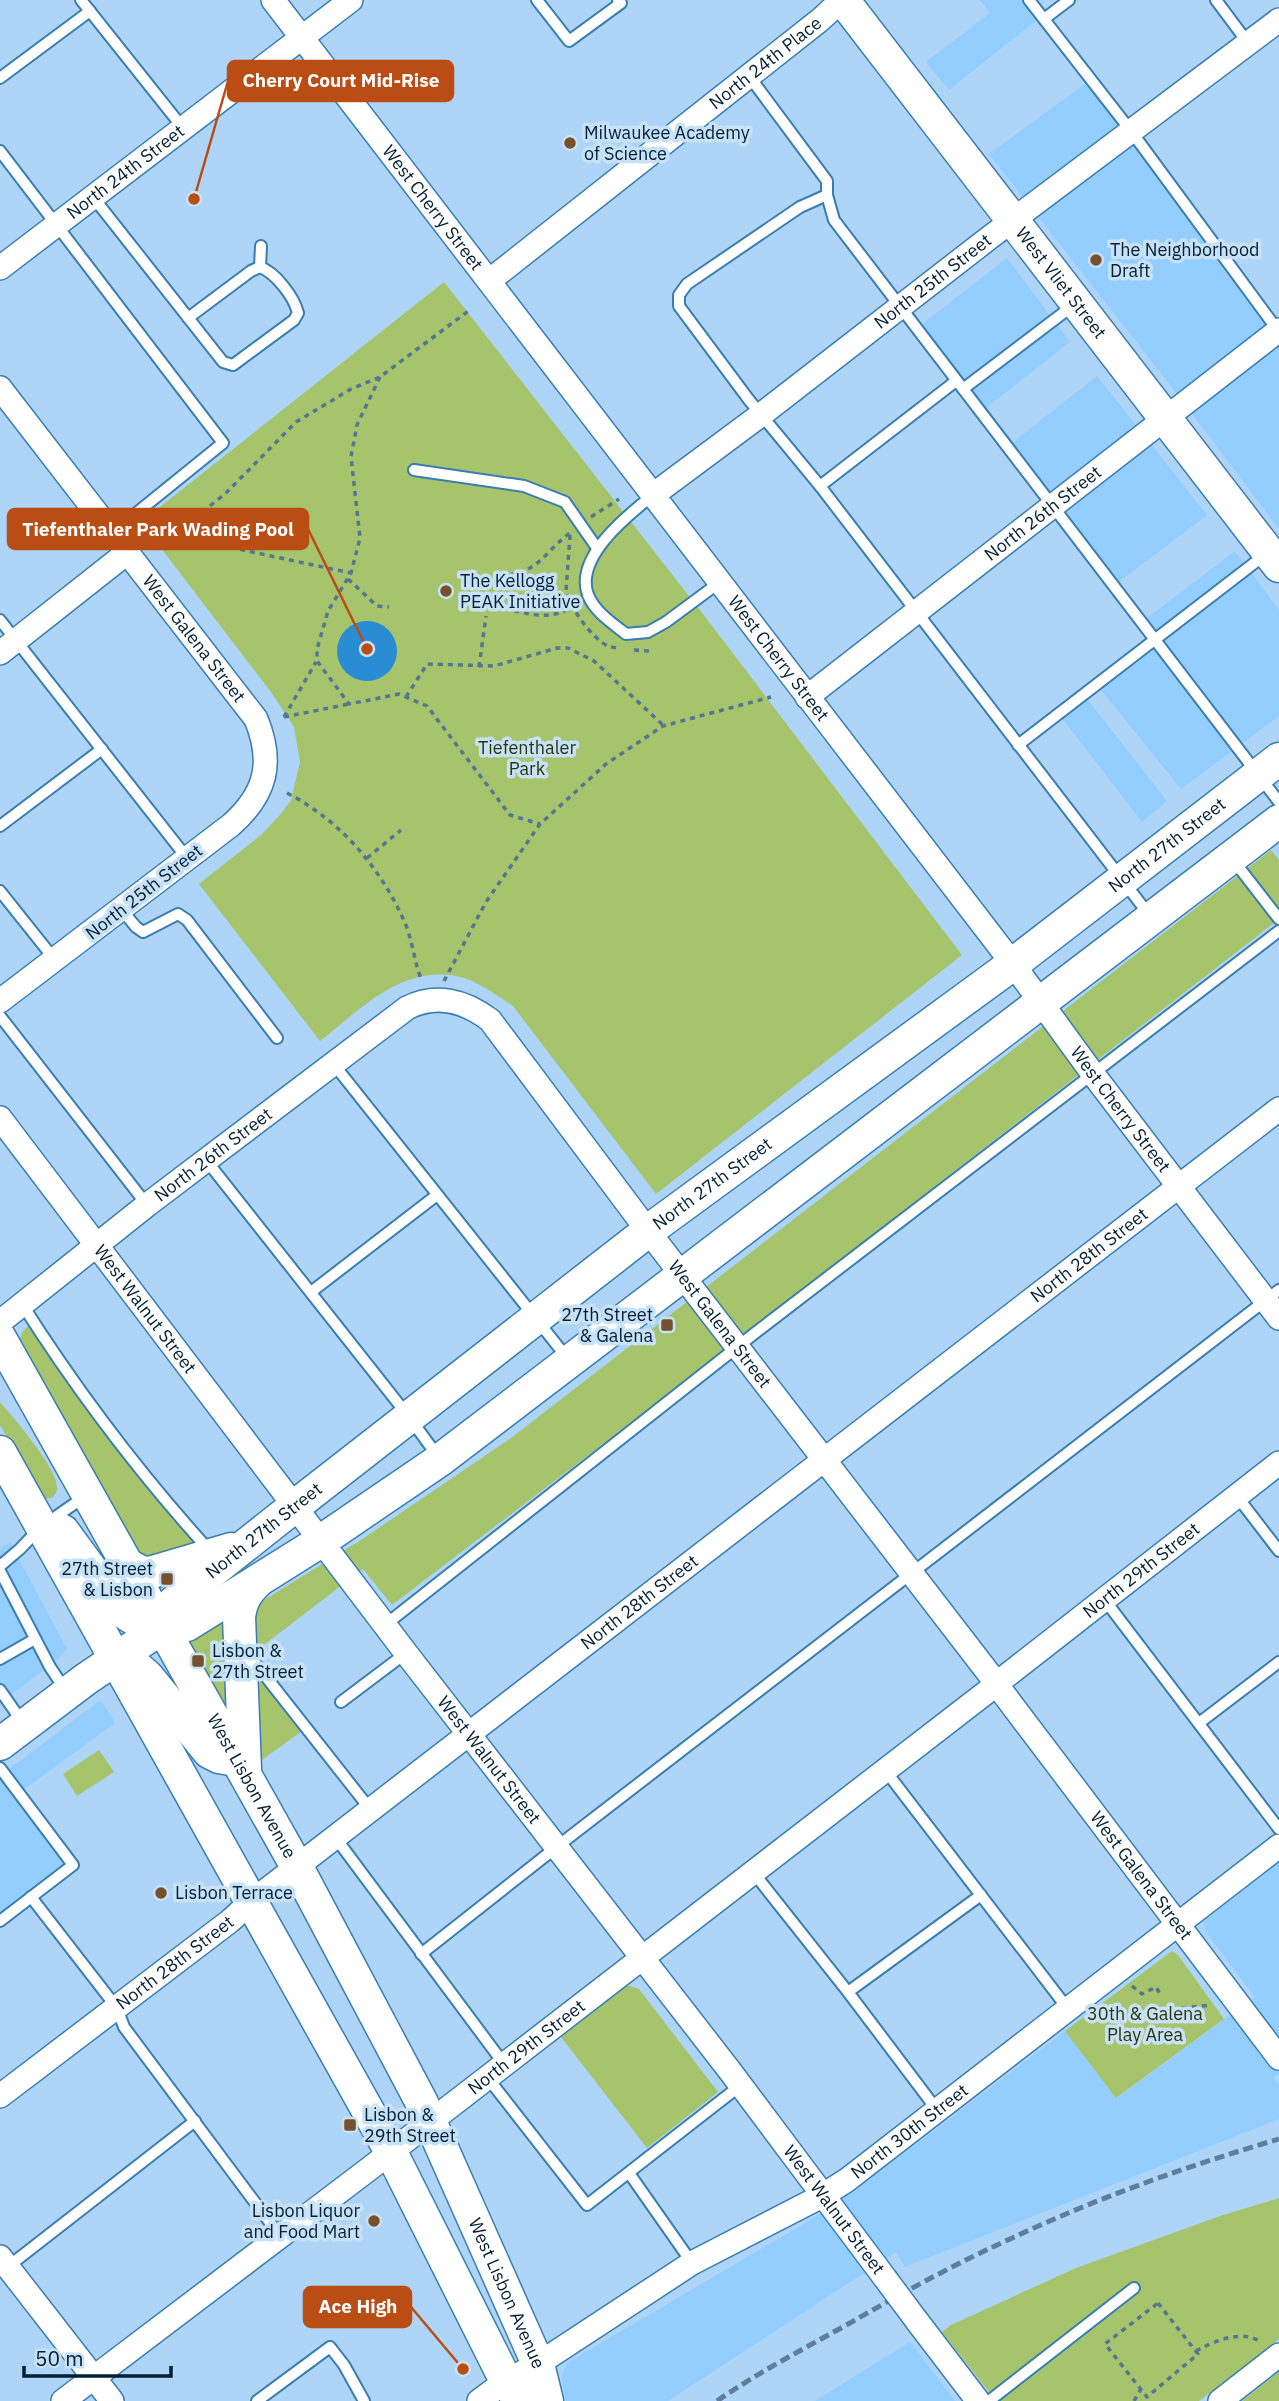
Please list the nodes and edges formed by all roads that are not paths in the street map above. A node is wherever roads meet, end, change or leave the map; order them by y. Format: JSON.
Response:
{"nodes":[{"id":1,"x":81,"y":0,"type":"edge"},
{"id":2,"x":273,"y":0,"type":"edge"},
{"id":3,"x":351,"y":0,"type":"edge"},
{"id":4,"x":537,"y":0,"type":"edge"},
{"id":5,"x":618,"y":0,"type":"edge"},
{"id":6,"x":842,"y":0,"type":"edge"},
{"id":7,"x":1029,"y":0,"type":"edge"},
{"id":8,"x":1069,"y":0,"type":"edge"},
{"id":9,"x":1216,"y":0,"type":"edge"},
{"id":10,"x":90,"y":11,"type":"junction"},
{"id":11,"x":1044,"y":19,"type":"junction"},
{"id":12,"x":1279,"y":20,"type":"edge"},
{"id":13,"x":302,"y":37,"type":"junction"},
{"id":14,"x":1248,"y":43,"type":"junction"},
{"id":15,"x":749,"y":76,"type":"junction"},
{"id":16,"x":0,"y":78,"type":"edge"},
{"id":17,"x":183,"y":128,"type":"junction"},
{"id":18,"x":1131,"y":131,"type":"junction"},
{"id":19,"x":0,"y":151,"type":"edge"},
{"id":20,"x":827,"y":195,"type":"junction"},
{"id":21,"x":93,"y":197,"type":"junction"},
{"id":22,"x":1012,"y":220,"type":"junction"},
{"id":23,"x":56,"y":225,"type":"junction"},
{"id":24,"x":261,"y":246,"type":"dead end"},
{"id":25,"x":260,"y":267,"type":"junction"},
{"id":26,"x":0,"y":268,"type":"edge"},
{"id":27,"x":489,"y":282,"type":"junction"},
{"id":28,"x":1076,"y":303,"type":"junction"},
{"id":29,"x":900,"y":308,"type":"junction"},
{"id":30,"x":188,"y":318,"type":"junction"},
{"id":31,"x":1279,"y":331,"type":"edge"},
{"id":32,"x":959,"y":385,"type":"junction"},
{"id":33,"x":0,"y":388,"type":"edge"},
{"id":34,"x":762,"y":414,"type":"junction"},
{"id":35,"x":1166,"y":418,"type":"junction"},
{"id":36,"x":414,"y":470,"type":"dead end"},
{"id":37,"x":820,"y":486,"type":"junction"},
{"id":38,"x":653,"y":495,"type":"junction"},
{"id":39,"x":1052,"y":505,"type":"junction"},
{"id":40,"x":113,"y":532,"type":"junction"},
{"id":41,"x":597,"y":548,"type":"junction"},
{"id":42,"x":128,"y":552,"type":"junction"},
{"id":43,"x":1274,"y":559,"type":"edge"},
{"id":44,"x":720,"y":582,"type":"junction"},
{"id":45,"x":916,"y":612,"type":"junction"},
{"id":46,"x":0,"y":620,"type":"edge"},
{"id":47,"x":1156,"y":640,"type":"junction"},
{"id":48,"x":8,"y":646,"type":"edge"},
{"id":49,"x":807,"y":697,"type":"junction"},
{"id":50,"x":1018,"y":745,"type":"junction"},
{"id":51,"x":102,"y":749,"type":"junction"},
{"id":52,"x":266,"y":766,"type":"joint"},
{"id":53,"x":1269,"y":767,"type":"edge"},
{"id":54,"x":1279,"y":802,"type":"edge"},
{"id":55,"x":1279,"y":821,"type":"edge"},
{"id":56,"x":0,"y":826,"type":"edge"},
{"id":57,"x":187,"y":858,"type":"junction"},
{"id":58,"x":1231,"y":858,"type":"junction"},
{"id":59,"x":1122,"y":881,"type":"junction"},
{"id":60,"x":0,"y":891,"type":"edge"},
{"id":61,"x":121,"y":909,"type":"junction"},
{"id":62,"x":1152,"y":919,"type":"junction"},
{"id":63,"x":1279,"y":919,"type":"edge"},
{"id":64,"x":1279,"y":931,"type":"edge"},
{"id":65,"x":54,"y":961,"type":"junction"},
{"id":66,"x":1013,"y":964,"type":"junction"},
{"id":67,"x":432,"y":999,"type":"joint"},
{"id":68,"x":0,"y":1002,"type":"edge"},
{"id":69,"x":1041,"y":1004,"type":"junction"},
{"id":70,"x":0,"y":1016,"type":"edge"},
{"id":71,"x":277,"y":1038,"type":"dead end"},
{"id":72,"x":332,"y":1062,"type":"junction"},
{"id":73,"x":1093,"y":1074,"type":"junction"},
{"id":74,"x":1279,"y":1109,"type":"edge"},
{"id":75,"x":0,"y":1118,"type":"edge"},
{"id":76,"x":206,"y":1160,"type":"junction"},
{"id":77,"x":1179,"y":1186,"type":"junction"},
{"id":78,"x":436,"y":1195,"type":"junction"},
{"id":79,"x":147,"y":1205,"type":"junction"},
{"id":80,"x":649,"y":1231,"type":"junction"},
{"id":81,"x":98,"y":1244,"type":"junction"},
{"id":82,"x":683,"y":1275,"type":"junction"},
{"id":83,"x":311,"y":1292,"type":"junction"},
{"id":84,"x":1275,"y":1303,"type":"edge"},
{"id":85,"x":22,"y":1304,"type":"junction"},
{"id":86,"x":535,"y":1320,"type":"junction"},
{"id":87,"x":0,"y":1322,"type":"edge"},
{"id":88,"x":0,"y":1338,"type":"edge"},
{"id":89,"x":738,"y":1347,"type":"junction"},
{"id":90,"x":570,"y":1361,"type":"junction"},
{"id":91,"x":409,"y":1417,"type":"junction"},
{"id":92,"x":0,"y":1452,"type":"edge"},
{"id":93,"x":440,"y":1460,"type":"junction"},
{"id":94,"x":824,"y":1460,"type":"junction"},
{"id":95,"x":1279,"y":1462,"type":"edge"},
{"id":96,"x":88,"y":1494,"type":"junction"},
{"id":97,"x":1236,"y":1496,"type":"junction"},
{"id":98,"x":295,"y":1506,"type":"junction"},
{"id":99,"x":42,"y":1528,"type":"junction"},
{"id":100,"x":321,"y":1541,"type":"junction"},
{"id":101,"x":246,"y":1545,"type":"junction"},
{"id":102,"x":1279,"y":1551,"type":"edge"},
{"id":103,"x":214,"y":1554,"type":"junction"},
{"id":104,"x":128,"y":1565,"type":"junction"},
{"id":105,"x":0,"y":1566,"type":"edge"},
{"id":106,"x":0,"y":1571,"type":"edge"},
{"id":107,"x":911,"y":1573,"type":"junction"},
{"id":108,"x":263,"y":1576,"type":"junction"},
{"id":109,"x":1104,"y":1600,"type":"junction"},
{"id":110,"x":385,"y":1625,"type":"junction"},
{"id":111,"x":163,"y":1627,"type":"junction"},
{"id":112,"x":35,"y":1639,"type":"junction"},
{"id":113,"x":239,"y":1644,"type":"junction"},
{"id":114,"x":406,"y":1653,"type":"junction"},
{"id":115,"x":0,"y":1659,"type":"edge"},
{"id":116,"x":115,"y":1659,"type":"junction"},
{"id":117,"x":1279,"y":1662,"type":"edge"},
{"id":118,"x":996,"y":1684,"type":"junction"},
{"id":119,"x":0,"y":1690,"type":"edge"},
{"id":120,"x":67,"y":1693,"type":"junction"},
{"id":121,"x":341,"y":1702,"type":"dead end"},
{"id":122,"x":1199,"y":1723,"type":"junction"},
{"id":123,"x":25,"y":1726,"type":"junction"},
{"id":124,"x":468,"y":1733,"type":"junction"},
{"id":125,"x":0,"y":1744,"type":"edge"},
{"id":126,"x":0,"y":1768,"type":"edge"},
{"id":127,"x":241,"y":1768,"type":"junction"},
{"id":128,"x":885,"y":1770,"type":"junction"},
{"id":129,"x":370,"y":1809,"type":"junction"},
{"id":130,"x":1279,"y":1829,"type":"edge"},
{"id":131,"x":335,"y":1837,"type":"junction"},
{"id":132,"x":1279,"y":1846,"type":"edge"},
{"id":133,"x":556,"y":1847,"type":"junction"},
{"id":134,"x":297,"y":1867,"type":"junction"},
{"id":135,"x":752,"y":1872,"type":"junction"},
{"id":136,"x":981,"y":1895,"type":"junction"},
{"id":137,"x":31,"y":1897,"type":"junction"},
{"id":138,"x":251,"y":1902,"type":"junction"},
{"id":139,"x":0,"y":1921,"type":"edge"},
{"id":140,"x":1177,"y":1924,"type":"junction"},
{"id":141,"x":421,"y":1954,"type":"junction"},
{"id":142,"x":642,"y":1958,"type":"junction"},
{"id":143,"x":848,"y":1992,"type":"junction"},
{"id":144,"x":117,"y":2008,"type":"junction"},
{"id":145,"x":1068,"y":2009,"type":"junction"},
{"id":146,"x":1279,"y":2058,"type":"edge"},
{"id":147,"x":495,"y":2071,"type":"junction"},
{"id":148,"x":741,"y":2085,"type":"junction"},
{"id":149,"x":0,"y":2096,"type":"edge"},
{"id":150,"x":937,"y":2110,"type":"junction"},
{"id":151,"x":432,"y":2120,"type":"junction"},
{"id":152,"x":195,"y":2121,"type":"junction"},
{"id":153,"x":391,"y":2152,"type":"junction"},
{"id":154,"x":629,"y":2173,"type":"junction"},
{"id":155,"x":822,"y":2196,"type":"junction"},
{"id":156,"x":280,"y":2236,"type":"junction"},
{"id":157,"x":692,"y":2263,"type":"junction"},
{"id":158,"x":3,"y":2265,"type":"edge"},
{"id":159,"x":1134,"y":2288,"type":"dead end"},
{"id":160,"x":1270,"y":2348,"type":"edge"},
{"id":161,"x":538,"y":2364,"type":"junction"},
{"id":162,"x":94,"y":2377,"type":"junction"},
{"id":163,"x":513,"y":2391,"type":"edge"},
{"id":164,"x":63,"y":2401,"type":"edge"},
{"id":165,"x":112,"y":2401,"type":"edge"},
{"id":166,"x":257,"y":2401,"type":"edge"},
{"id":167,"x":365,"y":2401,"type":"edge"},
{"id":168,"x":479,"y":2401,"type":"edge"},
{"id":169,"x":547,"y":2401,"type":"edge"},
{"id":170,"x":978,"y":2401,"type":"edge"},
{"id":171,"x":989,"y":2401,"type":"edge"},
{"id":172,"x":1220,"y":2401,"type":"edge"}],
"edges":[{"from":1,"to":10,"type":"lane"},
{"from":2,"to":13,"type":"street","name":"West Cherry Street"},
{"from":3,"to":13,"type":"street","name":"North 24th Street"},
{"from":4,"to":5,"type":"lane"},
{"from":6,"to":15,"type":"street","name":"North 24th Place"},
{"from":6,"to":22,"type":"main road","name":"West Vliet Street"},
{"from":7,"to":11,"type":"lane"},
{"from":8,"to":11,"type":"lane"},
{"from":9,"to":14,"type":"lane"},
{"from":10,"to":16,"type":"lane"},
{"from":10,"to":17,"type":"lane"},
{"from":11,"to":18,"type":"lane"},
{"from":12,"to":14,"type":"street","name":"North 25th Street"},
{"from":13,"to":17,"type":"street","name":"North 24th Street"},
{"from":13,"to":27,"type":"street","name":"West Cherry Street"},
{"from":14,"to":18,"type":"street","name":"North 25th Street"},
{"from":15,"to":20,"type":"lane"},
{"from":15,"to":27,"type":"street","name":"North 24th Place"},
{"from":17,"to":21,"type":"street","name":"North 24th Street"},
{"from":18,"to":22,"type":"street","name":"North 25th Street"},
{"from":18,"to":31,"type":"lane"},
{"from":19,"to":23,"type":"lane"},
{"from":20,"to":29,"type":"lane"},
{"from":20,"to":34,"type":"lane"},
{"from":21,"to":23,"type":"street","name":"North 24th Street"},
{"from":21,"to":30,"type":"lane"},
{"from":22,"to":28,"type":"main road","name":"West Vliet Street"},
{"from":22,"to":29,"type":"street","name":"North 25th Street"},
{"from":23,"to":26,"type":"street","name":"North 24th Street"},
{"from":23,"to":40,"type":"lane"},
{"from":24,"to":25,"type":"lane"},
{"from":25,"to":30,"type":"lane"},
{"from":25,"to":30,"type":"lane"},
{"from":27,"to":38,"type":"street","name":"West Cherry Street"},
{"from":28,"to":32,"type":"lane"},
{"from":28,"to":35,"type":"main road","name":"West Vliet Street"},
{"from":29,"to":32,"type":"lane"},
{"from":29,"to":34,"type":"street","name":"North 25th Street"},
{"from":31,"to":35,"type":"street","name":"North 26th Street"},
{"from":32,"to":37,"type":"lane"},
{"from":32,"to":39,"type":"lane"},
{"from":33,"to":40,"type":"street","name":"West Galena Street"},
{"from":34,"to":37,"type":"lane"},
{"from":34,"to":38,"type":"street","name":"North 25th Street"},
{"from":35,"to":39,"type":"street","name":"North 26th Street"},
{"from":35,"to":43,"type":"main road","name":"West Vliet Street"},
{"from":36,"to":41,"type":"lane"},
{"from":37,"to":45,"type":"lane"},
{"from":38,"to":41,"type":"lane"},
{"from":38,"to":44,"type":"street","name":"West Cherry Street"},
{"from":39,"to":45,"type":"street","name":"North 26th Street"},
{"from":39,"to":47,"type":"lane"},
{"from":40,"to":42,"type":"street","name":"West Galena Street"},
{"from":41,"to":44,"type":"lane"},
{"from":42,"to":48,"type":"street"},
{"from":42,"to":52,"type":"street","name":"West Galena Street"},
{"from":43,"to":47,"type":"lane"},
{"from":44,"to":49,"type":"street","name":"West Cherry Street"},
{"from":45,"to":49,"type":"street","name":"North 26th Street"},
{"from":45,"to":50,"type":"lane"},
{"from":46,"to":48,"type":"lane"},
{"from":47,"to":50,"type":"lane"},
{"from":47,"to":53,"type":"lane"},
{"from":48,"to":51,"type":"lane"},
{"from":49,"to":66,"type":"street","name":"West Cherry Street"},
{"from":50,"to":59,"type":"lane"},
{"from":51,"to":56,"type":"lane"},
{"from":51,"to":57,"type":"lane"},
{"from":52,"to":57,"type":"street","name":"North 25th Street"},
{"from":53,"to":54,"type":"lane"},
{"from":53,"to":59,"type":"main road","name":"North 27th Street"},
{"from":55,"to":58,"type":"main road","name":"North 27th Street"},
{"from":57,"to":61,"type":"street","name":"North 25th Street"},
{"from":58,"to":62,"type":"main road","name":"North 27th Street"},
{"from":58,"to":63,"type":"lane"},
{"from":59,"to":62,"type":"lane"},
{"from":59,"to":66,"type":"main road","name":"North 27th Street"},
{"from":60,"to":65,"type":"lane"},
{"from":61,"to":65,"type":"street","name":"North 25th Street"},
{"from":61,"to":71,"type":"lane"},
{"from":62,"to":69,"type":"main road","name":"North 27th Street"},
{"from":64,"to":73,"type":"lane"},
{"from":65,"to":68,"type":"street","name":"North 25th Street"},
{"from":66,"to":69,"type":"street","name":"West Cherry Street"},
{"from":66,"to":80,"type":"main road","name":"North 27th Street"},
{"from":67,"to":72,"type":"street","name":"North 26th Street"},
{"from":67,"to":80,"type":"street","name":"West Galena Street"},
{"from":69,"to":73,"type":"street","name":"West Cherry Street"},
{"from":69,"to":82,"type":"main road","name":"North 27th Street"},
{"from":70,"to":79,"type":"lane"},
{"from":72,"to":76,"type":"street","name":"North 26th Street"},
{"from":72,"to":78,"type":"lane"},
{"from":73,"to":77,"type":"street","name":"West Cherry Street"},
{"from":73,"to":89,"type":"lane"},
{"from":74,"to":77,"type":"street","name":"North 28th Street"},
{"from":75,"to":81,"type":"street","name":"West Walnut Street"},
{"from":76,"to":79,"type":"street","name":"North 26th Street"},
{"from":76,"to":83,"type":"lane"},
{"from":77,"to":84,"type":"street","name":"West Cherry Street"},
{"from":77,"to":94,"type":"street","name":"North 28th Street"},
{"from":78,"to":83,"type":"lane"},
{"from":78,"to":86,"type":"lane"},
{"from":79,"to":81,"type":"street","name":"North 26th Street"},
{"from":80,"to":82,"type":"street","name":"West Galena Street"},
{"from":80,"to":86,"type":"main road","name":"North 27th Street"},
{"from":81,"to":85,"type":"street","name":"North 26th Street"},
{"from":81,"to":98,"type":"street","name":"West Walnut Street"},
{"from":82,"to":89,"type":"street","name":"West Galena Street"},
{"from":82,"to":90,"type":"main road","name":"North 27th Street"},
{"from":83,"to":91,"type":"lane"},
{"from":84,"to":107,"type":"lane"},
{"from":85,"to":87,"type":"street","name":"North 26th Street"},
{"from":85,"to":103,"type":"lane"},
{"from":86,"to":90,"type":"lane"},
{"from":86,"to":91,"type":"main road","name":"North 27th Street"},
{"from":88,"to":96,"type":"main road","name":"West Lisbon Avenue"},
{"from":89,"to":94,"type":"street","name":"West Galena Street"},
{"from":89,"to":110,"type":"lane"},
{"from":90,"to":93,"type":"main road","name":"North 27th Street"},
{"from":91,"to":93,"type":"lane"},
{"from":91,"to":98,"type":"main road","name":"North 27th Street"},
{"from":92,"to":99,"type":"main road","name":"West Lisbon Avenue"},
{"from":93,"to":100,"type":"main road","name":"North 27th Street"},
{"from":94,"to":107,"type":"street","name":"West Galena Street"},
{"from":94,"to":124,"type":"street","name":"North 28th Street"},
{"from":95,"to":97,"type":"street","name":"North 29th Street"},
{"from":96,"to":99,"type":"lane"},
{"from":96,"to":104,"type":"main road","name":"West Lisbon Avenue"},
{"from":97,"to":102,"type":"lane"},
{"from":97,"to":109,"type":"street","name":"North 29th Street"},
{"from":98,"to":100,"type":"street","name":"West Walnut Street"},
{"from":98,"to":101,"type":"main road","name":"North 27th Street"},
{"from":99,"to":105,"type":"lane"},
{"from":99,"to":111,"type":"main road"},
{"from":99,"to":116,"type":"main road","name":"West Lisbon Avenue"},
{"from":100,"to":108,"type":"main road","name":"North 27th Street"},
{"from":100,"to":110,"type":"street","name":"West Walnut Street"},
{"from":101,"to":103,"type":"main road"},
{"from":101,"to":111,"type":"main road","name":"North 27th Street"},
{"from":103,"to":104,"type":"main road"},
{"from":104,"to":111,"type":"main road","name":"West Lisbon Avenue"},
{"from":106,"to":112,"type":"lane"},
{"from":107,"to":118,"type":"street","name":"West Galena Street"},
{"from":107,"to":133,"type":"lane"},
{"from":108,"to":111,"type":"main road","name":"North 27th Street"},
{"from":108,"to":113,"type":"main road"},
{"from":109,"to":118,"type":"street","name":"North 29th Street"},
{"from":109,"to":122,"type":"lane"},
{"from":110,"to":114,"type":"street","name":"West Walnut Street"},
{"from":111,"to":116,"type":"main road","name":"North 27th Street"},
{"from":111,"to":127,"type":"main road","name":"West Lisbon Avenue"},
{"from":112,"to":115,"type":"lane"},
{"from":112,"to":120,"type":"lane"},
{"from":113,"to":127,"type":"main road"},
{"from":113,"to":129,"type":"lane"},
{"from":114,"to":121,"type":"lane"},
{"from":114,"to":124,"type":"street","name":"West Walnut Street"},
{"from":116,"to":120,"type":"main road","name":"North 27th Street"},
{"from":116,"to":127,"type":"main road"},
{"from":116,"to":138,"type":"main road","name":"West Lisbon Avenue"},
{"from":117,"to":122,"type":"lane"},
{"from":118,"to":128,"type":"street","name":"North 29th Street"},
{"from":118,"to":140,"type":"street","name":"West Galena Street"},
{"from":119,"to":123,"type":"lane"},
{"from":120,"to":123,"type":"main road","name":"North 27th Street"},
{"from":122,"to":130,"type":"lane"},
{"from":123,"to":125,"type":"main road","name":"North 27th Street"},
{"from":124,"to":129,"type":"street","name":"North 28th Street"},
{"from":124,"to":133,"type":"street","name":"West Walnut Street"},
{"from":126,"to":137,"type":"lane"},
{"from":127,"to":134,"type":"main road","name":"West Lisbon Avenue"},
{"from":128,"to":135,"type":"street","name":"North 29th Street"},
{"from":128,"to":136,"type":"lane"},
{"from":129,"to":131,"type":"street","name":"North 28th Street"},
{"from":131,"to":134,"type":"street","name":"North 28th Street"},
{"from":131,"to":141,"type":"lane"},
{"from":132,"to":140,"type":"street","name":"North 30th Street"},
{"from":133,"to":141,"type":"lane"},
{"from":133,"to":142,"type":"street","name":"West Walnut Street"},
{"from":134,"to":138,"type":"street","name":"North 28th Street"},
{"from":134,"to":151,"type":"main road","name":"West Lisbon Avenue"},
{"from":135,"to":142,"type":"street","name":"North 29th Street"},
{"from":135,"to":143,"type":"lane"},
{"from":136,"to":143,"type":"lane"},
{"from":136,"to":145,"type":"lane"},
{"from":137,"to":139,"type":"lane"},
{"from":137,"to":144,"type":"lane"},
{"from":138,"to":144,"type":"street","name":"North 28th Street"},
{"from":138,"to":153,"type":"main road","name":"West Lisbon Avenue"},
{"from":140,"to":145,"type":"street","name":"North 30th Street"},
{"from":140,"to":146,"type":"street","name":"West Galena Street"},
{"from":141,"to":147,"type":"lane"},
{"from":142,"to":147,"type":"street","name":"North 29th Street"},
{"from":142,"to":148,"type":"street","name":"West Walnut Street"},
{"from":143,"to":150,"type":"lane"},
{"from":144,"to":149,"type":"street","name":"North 28th Street"},
{"from":144,"to":152,"type":"lane"},
{"from":145,"to":150,"type":"street","name":"North 30th Street"},
{"from":147,"to":151,"type":"street","name":"North 29th Street"},
{"from":147,"to":154,"type":"lane"},
{"from":148,"to":154,"type":"lane"},
{"from":148,"to":155,"type":"street","name":"West Walnut Street"},
{"from":150,"to":155,"type":"street","name":"North 30th Street"},
{"from":151,"to":153,"type":"street","name":"North 29th Street"},
{"from":151,"to":161,"type":"main road","name":"West Lisbon Avenue"},
{"from":152,"to":156,"type":"lane"},
{"from":152,"to":158,"type":"lane"},
{"from":153,"to":156,"type":"street","name":"North 29th Street"},
{"from":153,"to":163,"type":"main road","name":"West Lisbon Avenue"},
{"from":154,"to":157,"type":"lane"},
{"from":155,"to":157,"type":"street","name":"North 30th Street"},
{"from":155,"to":170,"type":"street","name":"West Walnut Street","bridge":true},
{"from":156,"to":162,"type":"street","name":"North 29th Street"},
{"from":157,"to":161,"type":"street","name":"North 30th Street"},
{"from":158,"to":162,"type":"street"},
{"from":159,"to":171,"type":"lane"},
{"from":160,"to":172,"type":"street"},
{"from":161,"to":163,"type":"street","name":"North 30th Street"},
{"from":161,"to":169,"type":"main road","name":"West Lisbon Avenue"},
{"from":162,"to":164,"type":"street","name":"North 29th Street"},
{"from":162,"to":165,"type":"street"},
{"from":163,"to":168,"type":"street","name":"North 30th Street"},
{"from":166,"to":167,"type":"lane"}]}
